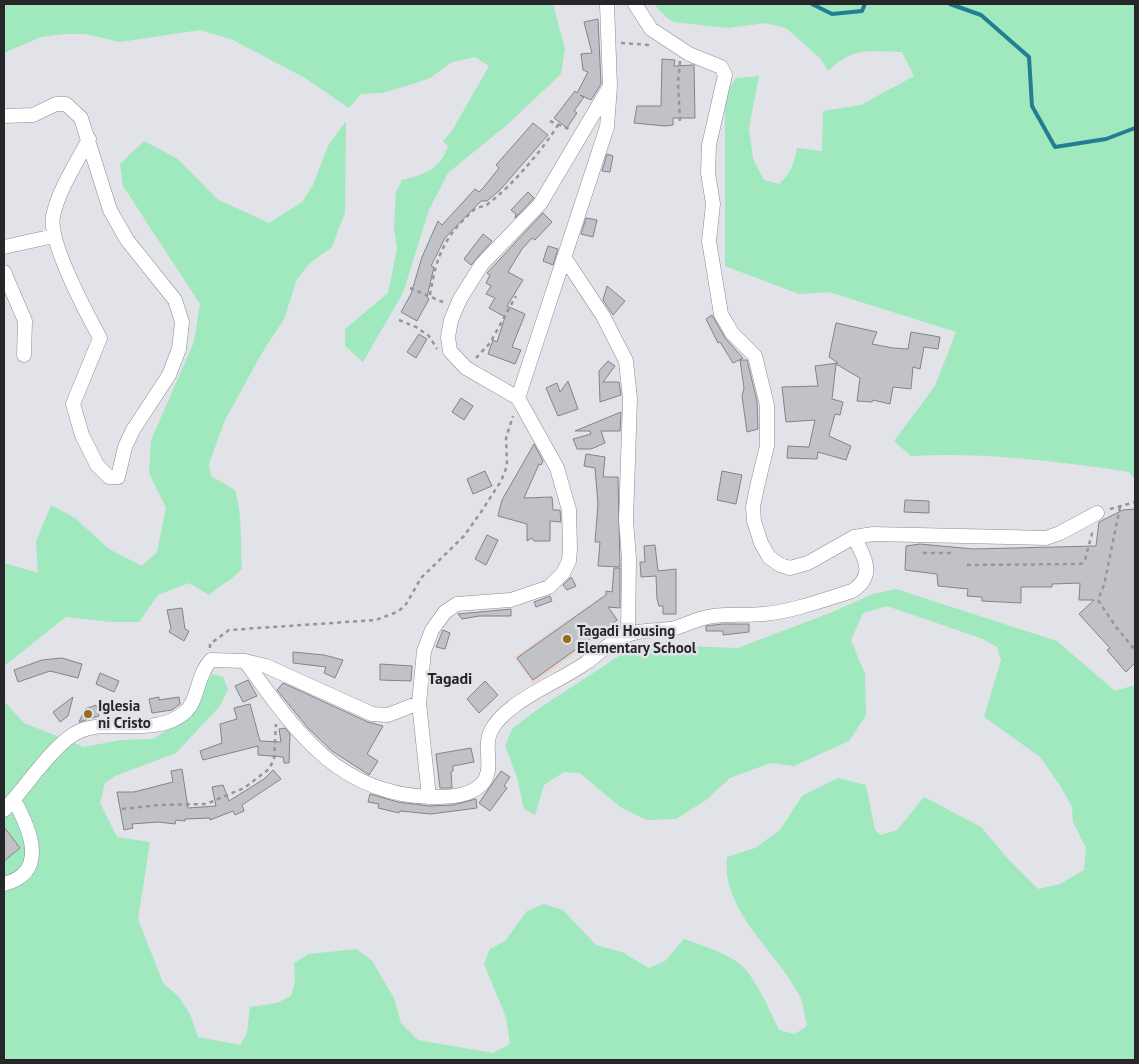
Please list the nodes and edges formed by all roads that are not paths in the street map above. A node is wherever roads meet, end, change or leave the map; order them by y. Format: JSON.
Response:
{"nodes":[{"id":1,"x":607,"y":4,"type":"edge"},
{"id":2,"x":635,"y":4,"type":"edge"},
{"id":3,"x":610,"y":86,"type":"junction"},
{"id":4,"x":4,"y":116,"type":"edge"},
{"id":5,"x":89,"y":139,"type":"junction"},
{"id":6,"x":54,"y":236,"type":"junction"},
{"id":7,"x":4,"y":248,"type":"edge"},
{"id":8,"x":564,"y":257,"type":"junction"},
{"id":9,"x":4,"y":272,"type":"edge"},
{"id":10,"x":24,"y":355,"type":"dead end"},
{"id":11,"x":518,"y":398,"type":"junction"},
{"id":12,"x":1097,"y":513,"type":"road end"},
{"id":13,"x":854,"y":537,"type":"junction"},
{"id":14,"x":628,"y":634,"type":"junction"},
{"id":15,"x":245,"y":661,"type":"junction"},
{"id":16,"x":419,"y":703,"type":"junction"},
{"id":17,"x":430,"y":797,"type":"junction"},
{"id":18,"x":9,"y":805,"type":"edge"},
{"id":19,"x":4,"y":884,"type":"edge"}],
"edges":[{"from":1,"to":3,"type":"street"},
{"from":2,"to":13,"type":"street"},
{"from":3,"to":8,"type":"street"},
{"from":3,"to":11,"type":"street"},
{"from":4,"to":5,"type":"street"},
{"from":5,"to":6,"type":"street"},
{"from":5,"to":6,"type":"street"},
{"from":6,"to":7,"type":"street"},
{"from":8,"to":11,"type":"street"},
{"from":8,"to":14,"type":"street"},
{"from":9,"to":10,"type":"street"},
{"from":11,"to":16,"type":"street"},
{"from":12,"to":13,"type":"street"},
{"from":13,"to":14,"type":"street"},
{"from":14,"to":17,"type":"street"},
{"from":15,"to":16,"type":"street"},
{"from":15,"to":17,"type":"street"},
{"from":15,"to":18,"type":"street"},
{"from":16,"to":17,"type":"street"},
{"from":18,"to":19,"type":"street"}]}
